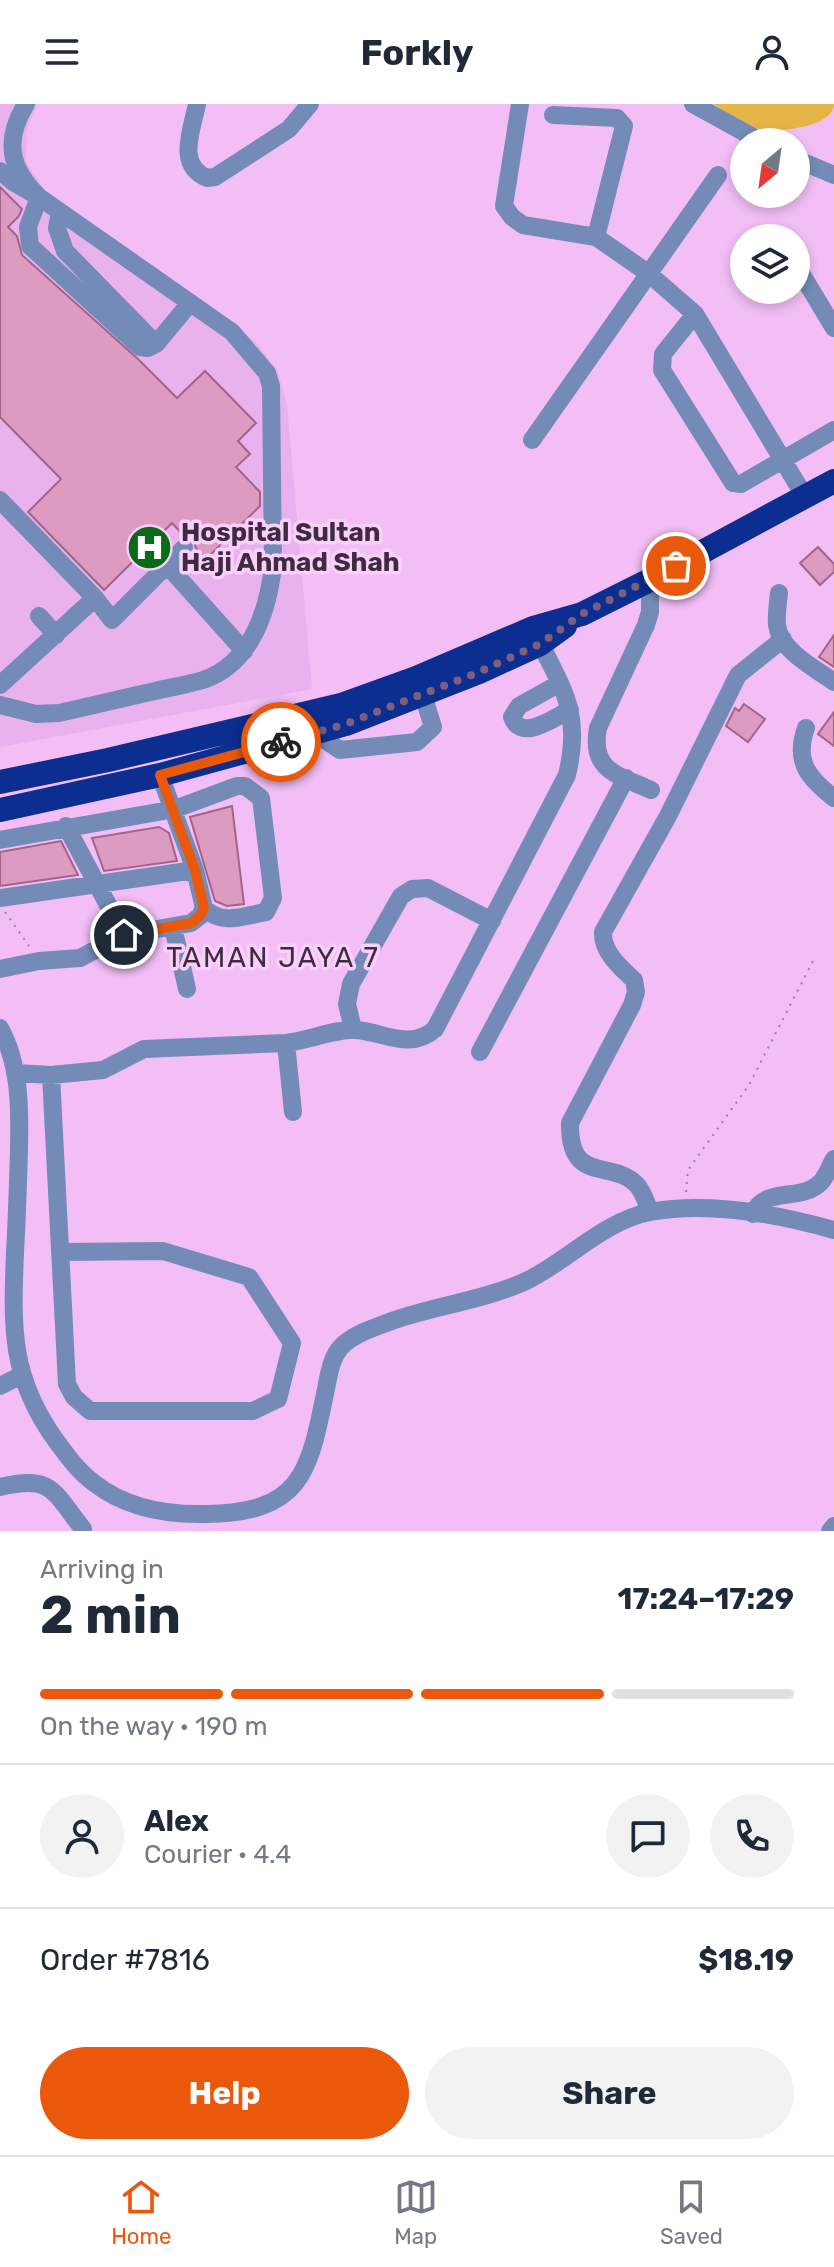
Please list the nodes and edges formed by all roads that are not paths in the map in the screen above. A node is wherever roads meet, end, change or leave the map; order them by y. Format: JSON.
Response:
{"nodes":[{"id":1,"x":197,"y":104,"type":"edge"},
{"id":2,"x":310,"y":104,"type":"edge"},
{"id":3,"x":520,"y":104,"type":"edge"},
{"id":4,"x":693,"y":104,"type":"edge"},
{"id":5,"x":17,"y":108,"type":"edge"},
{"id":6,"x":553,"y":115,"type":"dead end"},
{"id":7,"x":737,"y":128,"type":"edge"},
{"id":8,"x":810,"y":165,"type":"edge"},
{"id":9,"x":0,"y":171,"type":"edge"},
{"id":10,"x":718,"y":175,"type":"dead end"},
{"id":11,"x":834,"y":175,"type":"edge"},
{"id":12,"x":39,"y":197,"type":"junction"},
{"id":13,"x":60,"y":212,"type":"junction"},
{"id":14,"x":596,"y":237,"type":"junction"},
{"id":15,"x":648,"y":273,"type":"junction"},
{"id":16,"x":810,"y":288,"type":"edge"},
{"id":17,"x":190,"y":303,"type":"junction"},
{"id":18,"x":695,"y":314,"type":"junction"},
{"id":19,"x":834,"y":328,"type":"edge"},
{"id":20,"x":156,"y":344,"type":"junction"},
{"id":21,"x":834,"y":430,"type":"edge"},
{"id":22,"x":532,"y":440,"type":"dead end"},
{"id":23,"x":783,"y":459,"type":"junction"},
{"id":24,"x":834,"y":481,"type":"edge"},
{"id":25,"x":805,"y":497,"type":"junction"},
{"id":26,"x":0,"y":500,"type":"edge"},
{"id":27,"x":184,"y":548,"type":"dead end"},
{"id":28,"x":167,"y":565,"type":"junction"},
{"id":29,"x":650,"y":580,"type":"junction"},
{"id":30,"x":779,"y":593,"type":"dead end"},
{"id":31,"x":95,"y":598,"type":"junction"},
{"id":32,"x":39,"y":616,"type":"dead end"},
{"id":33,"x":56,"y":635,"type":"junction"},
{"id":34,"x":537,"y":636,"type":"junction"},
{"id":35,"x":783,"y":639,"type":"junction"},
{"id":36,"x":244,"y":651,"type":"junction"},
{"id":37,"x":19,"y":670,"type":"junction"},
{"id":38,"x":834,"y":682,"type":"edge"},
{"id":39,"x":560,"y":683,"type":"junction"},
{"id":40,"x":0,"y":685,"type":"edge"},
{"id":41,"x":423,"y":695,"type":"junction"},
{"id":42,"x":4,"y":707,"type":"edge"},
{"id":43,"x":570,"y":710,"type":"junction"},
{"id":44,"x":806,"y":728,"type":"dead end"},
{"id":45,"x":320,"y":731,"type":"junction"},
{"id":46,"x":57,"y":771,"type":"junction"},
{"id":47,"x":0,"y":774,"type":"edge"},
{"id":48,"x":160,"y":775,"type":"junction"},
{"id":49,"x":626,"y":778,"type":"junction"},
{"id":50,"x":0,"y":782,"type":"edge"},
{"id":51,"x":651,"y":790,"type":"dead end"},
{"id":52,"x":834,"y":798,"type":"edge"},
{"id":53,"x":175,"y":809,"type":"junction"},
{"id":54,"x":0,"y":810,"type":"edge"},
{"id":55,"x":66,"y":826,"type":"junction"},
{"id":56,"x":0,"y":840,"type":"edge"},
{"id":57,"x":195,"y":870,"type":"junction"},
{"id":58,"x":96,"y":883,"type":"junction"},
{"id":59,"x":0,"y":898,"type":"edge"},
{"id":60,"x":204,"y":908,"type":"junction"},
{"id":61,"x":492,"y":921,"type":"junction"},
{"id":62,"x":173,"y":927,"type":"junction"},
{"id":63,"x":124,"y":935,"type":"junction"},
{"id":64,"x":0,"y":969,"type":"edge"},
{"id":65,"x":187,"y":989,"type":"dead end"},
{"id":66,"x":0,"y":1028,"type":"edge"},
{"id":67,"x":353,"y":1029,"type":"junction"},
{"id":68,"x":286,"y":1043,"type":"junction"},
{"id":69,"x":480,"y":1052,"type":"dead end"},
{"id":70,"x":16,"y":1073,"type":"junction"},
{"id":71,"x":51,"y":1075,"type":"junction"},
{"id":72,"x":293,"y":1112,"type":"dead end"},
{"id":73,"x":834,"y":1159,"type":"edge"},
{"id":74,"x":650,"y":1212,"type":"junction"},
{"id":75,"x":753,"y":1214,"type":"junction"},
{"id":76,"x":834,"y":1230,"type":"edge"},
{"id":77,"x":60,"y":1252,"type":"junction"},
{"id":78,"x":22,"y":1375,"type":"junction"},
{"id":79,"x":0,"y":1386,"type":"edge"},
{"id":80,"x":0,"y":1487,"type":"edge"},
{"id":81,"x":834,"y":1526,"type":"edge"},
{"id":82,"x":83,"y":1529,"type":"dead end"},
{"id":83,"x":830,"y":1531,"type":"edge"}],
"edges":[{"from":1,"to":2,"type":"street"},
{"from":3,"to":14,"type":"street"},
{"from":4,"to":7,"type":"street"},
{"from":5,"to":12,"type":"street"},
{"from":6,"to":14,"type":"street"},
{"from":8,"to":11,"type":"street"},
{"from":9,"to":12,"type":"street"},
{"from":10,"to":15,"type":"street"},
{"from":12,"to":13,"type":"street"},
{"from":12,"to":20,"type":"street"},
{"from":13,"to":17,"type":"street"},
{"from":13,"to":20,"type":"street"},
{"from":14,"to":15,"type":"street"},
{"from":15,"to":18,"type":"street"},
{"from":15,"to":22,"type":"street"},
{"from":16,"to":19,"type":"street"},
{"from":17,"to":20,"type":"street"},
{"from":17,"to":36,"type":"street"},
{"from":18,"to":23,"type":"street"},
{"from":18,"to":23,"type":"street"},
{"from":21,"to":23,"type":"street"},
{"from":23,"to":25,"type":"street"},
{"from":24,"to":25,"type":"highway"},
{"from":25,"to":29,"type":"highway"},
{"from":26,"to":31,"type":"street"},
{"from":27,"to":28,"type":"street"},
{"from":28,"to":31,"type":"street"},
{"from":28,"to":36,"type":"street"},
{"from":29,"to":34,"type":"highway"},
{"from":29,"to":49,"type":"street"},
{"from":30,"to":35,"type":"street"},
{"from":31,"to":33,"type":"street"},
{"from":32,"to":33,"type":"street"},
{"from":33,"to":37,"type":"street"},
{"from":34,"to":39,"type":"street"},
{"from":34,"to":41,"type":"highway"},
{"from":34,"to":46,"type":"highway"},
{"from":35,"to":38,"type":"street"},
{"from":35,"to":74,"type":"street"},
{"from":36,"to":42,"type":"street"},
{"from":37,"to":40,"type":"street"},
{"from":37,"to":42,"type":"street"},
{"from":39,"to":43,"type":"street"},
{"from":39,"to":43,"type":"street"},
{"from":41,"to":45,"type":"highway"},
{"from":41,"to":45,"type":"street"},
{"from":43,"to":61,"type":"street"},
{"from":44,"to":52,"type":"street"},
{"from":45,"to":48,"type":"highway"},
{"from":46,"to":47,"type":"highway"},
{"from":46,"to":50,"type":"highway"},
{"from":48,"to":53,"type":"street"},
{"from":48,"to":54,"type":"highway"},
{"from":49,"to":51,"type":"street"},
{"from":49,"to":69,"type":"street"},
{"from":53,"to":55,"type":"street"},
{"from":53,"to":57,"type":"street"},
{"from":53,"to":60,"type":"street"},
{"from":55,"to":56,"type":"street"},
{"from":55,"to":58,"type":"street"},
{"from":57,"to":58,"type":"street"},
{"from":57,"to":60,"type":"street"},
{"from":58,"to":59,"type":"street"},
{"from":58,"to":63,"type":"street"},
{"from":60,"to":62,"type":"street"},
{"from":61,"to":67,"type":"street"},
{"from":61,"to":67,"type":"street"},
{"from":62,"to":63,"type":"street"},
{"from":62,"to":65,"type":"street"},
{"from":63,"to":64,"type":"street"},
{"from":66,"to":70,"type":"street"},
{"from":67,"to":68,"type":"street"},
{"from":68,"to":71,"type":"street"},
{"from":68,"to":72,"type":"street"},
{"from":70,"to":71,"type":"street"},
{"from":70,"to":78,"type":"street"},
{"from":71,"to":77,"type":"street"},
{"from":73,"to":75,"type":"street"},
{"from":74,"to":75,"type":"street"},
{"from":74,"to":78,"type":"street"},
{"from":75,"to":76,"type":"street"},
{"from":77,"to":77,"type":"street"},
{"from":78,"to":79,"type":"street"},
{"from":80,"to":82,"type":"street"},
{"from":81,"to":83,"type":"street"}]}
